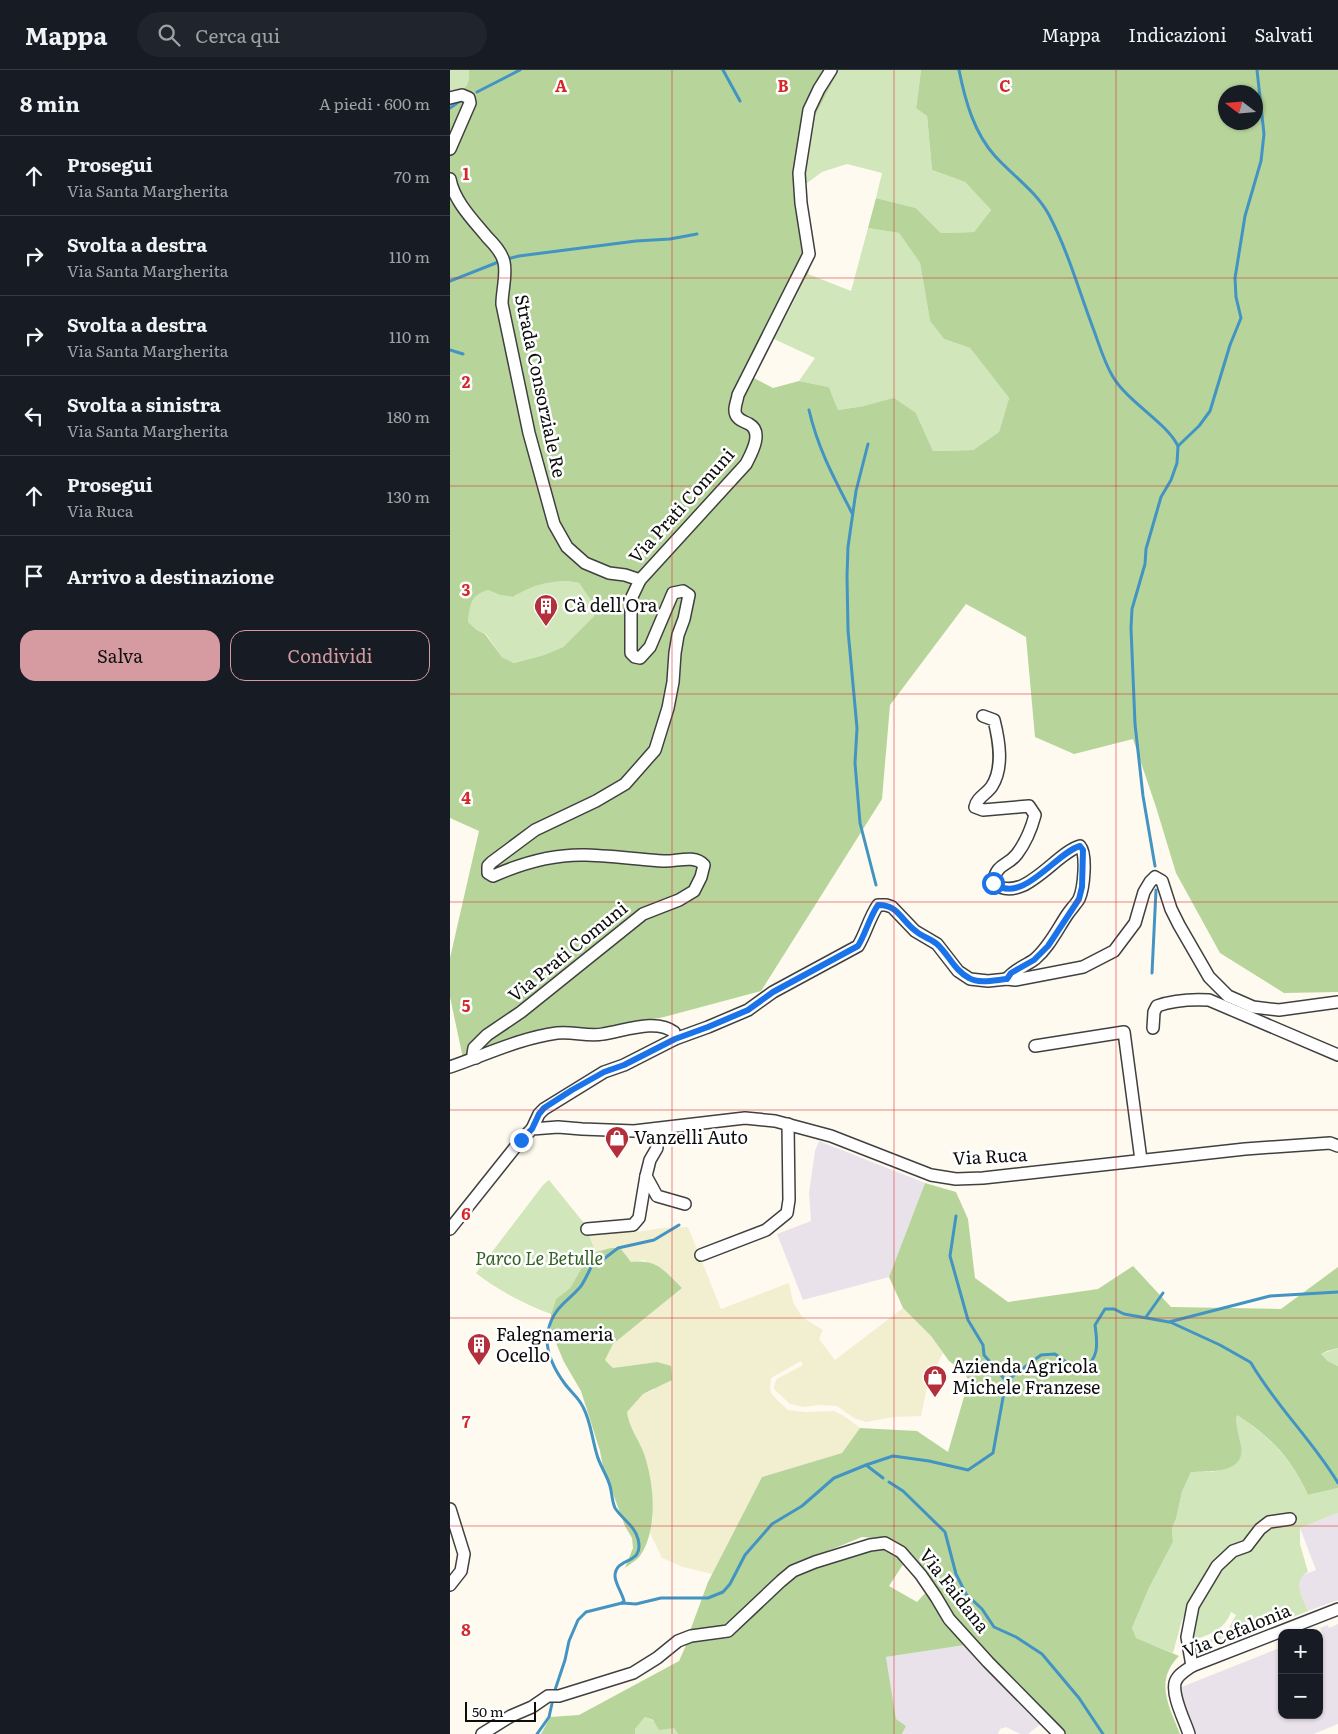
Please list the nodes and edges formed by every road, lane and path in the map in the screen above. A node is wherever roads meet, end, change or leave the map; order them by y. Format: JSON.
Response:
{"nodes":[{"id":1,"x":831,"y":70,"type":"edge"},
{"id":2,"x":450,"y":98,"type":"edge"},
{"id":3,"x":450,"y":149,"type":"edge"},
{"id":4,"x":450,"y":178,"type":"edge"},
{"id":5,"x":640,"y":580,"type":"junction"},
{"id":6,"x":983,"y":716,"type":"dead end"},
{"id":7,"x":1007,"y":979,"type":"junction"},
{"id":8,"x":1338,"y":1002,"type":"edge"},
{"id":9,"x":1152,"y":1028,"type":"dead end"},
{"id":10,"x":675,"y":1039,"type":"junction"},
{"id":11,"x":1035,"y":1046,"type":"dead end"},
{"id":12,"x":1338,"y":1055,"type":"edge"},
{"id":13,"x":476,"y":1058,"type":"junction"},
{"id":14,"x":450,"y":1067,"type":"edge"},
{"id":15,"x":788,"y":1124,"type":"junction"},
{"id":16,"x":532,"y":1129,"type":"junction"},
{"id":17,"x":655,"y":1129,"type":"junction"},
{"id":18,"x":1338,"y":1146,"type":"edge"},
{"id":19,"x":1141,"y":1160,"type":"junction"},
{"id":20,"x":646,"y":1176,"type":"junction"},
{"id":21,"x":685,"y":1204,"type":"dead end"},
{"id":22,"x":450,"y":1229,"type":"edge"},
{"id":23,"x":587,"y":1229,"type":"dead end"},
{"id":24,"x":702,"y":1255,"type":"dead end"},
{"id":25,"x":450,"y":1509,"type":"edge"},
{"id":26,"x":1290,"y":1519,"type":"dead end"},
{"id":27,"x":450,"y":1584,"type":"edge"},
{"id":28,"x":1338,"y":1609,"type":"edge"},
{"id":29,"x":1192,"y":1666,"type":"junction"},
{"id":30,"x":482,"y":1734,"type":"edge"},
{"id":31,"x":1058,"y":1734,"type":"edge"},
{"id":32,"x":1189,"y":1734,"type":"edge"}],
"edges":[{"from":1,"to":5,"type":"street","name":"Via Prati Comuni"},
{"from":2,"to":3,"type":"street"},
{"from":4,"to":5,"type":"street","name":"Strada Consorziale Re"},
{"from":5,"to":13,"type":"street","name":"Via Prati Comuni"},
{"from":6,"to":7,"type":"street"},
{"from":7,"to":8,"type":"street"},
{"from":7,"to":10,"type":"street"},
{"from":9,"to":12,"type":"street"},
{"from":10,"to":13,"type":"street"},
{"from":10,"to":16,"type":"street"},
{"from":11,"to":19,"type":"street"},
{"from":13,"to":14,"type":"street"},
{"from":15,"to":17,"type":"street","name":"Via Ruca"},
{"from":15,"to":19,"type":"street","name":"Via Ruca"},
{"from":15,"to":24,"type":"street"},
{"from":16,"to":17,"type":"street","name":"Via Ruca"},
{"from":16,"to":22,"type":"street"},
{"from":17,"to":20,"type":"street"},
{"from":18,"to":19,"type":"street","name":"Via Ruca"},
{"from":20,"to":21,"type":"street"},
{"from":20,"to":23,"type":"street"},
{"from":25,"to":27,"type":"street"},
{"from":26,"to":29,"type":"street"},
{"from":28,"to":29,"type":"street","name":"Via Cefalonia"},
{"from":29,"to":32,"type":"street","name":"Via Cefalonia"},
{"from":30,"to":31,"type":"street","name":"Via Faidana"}]}
